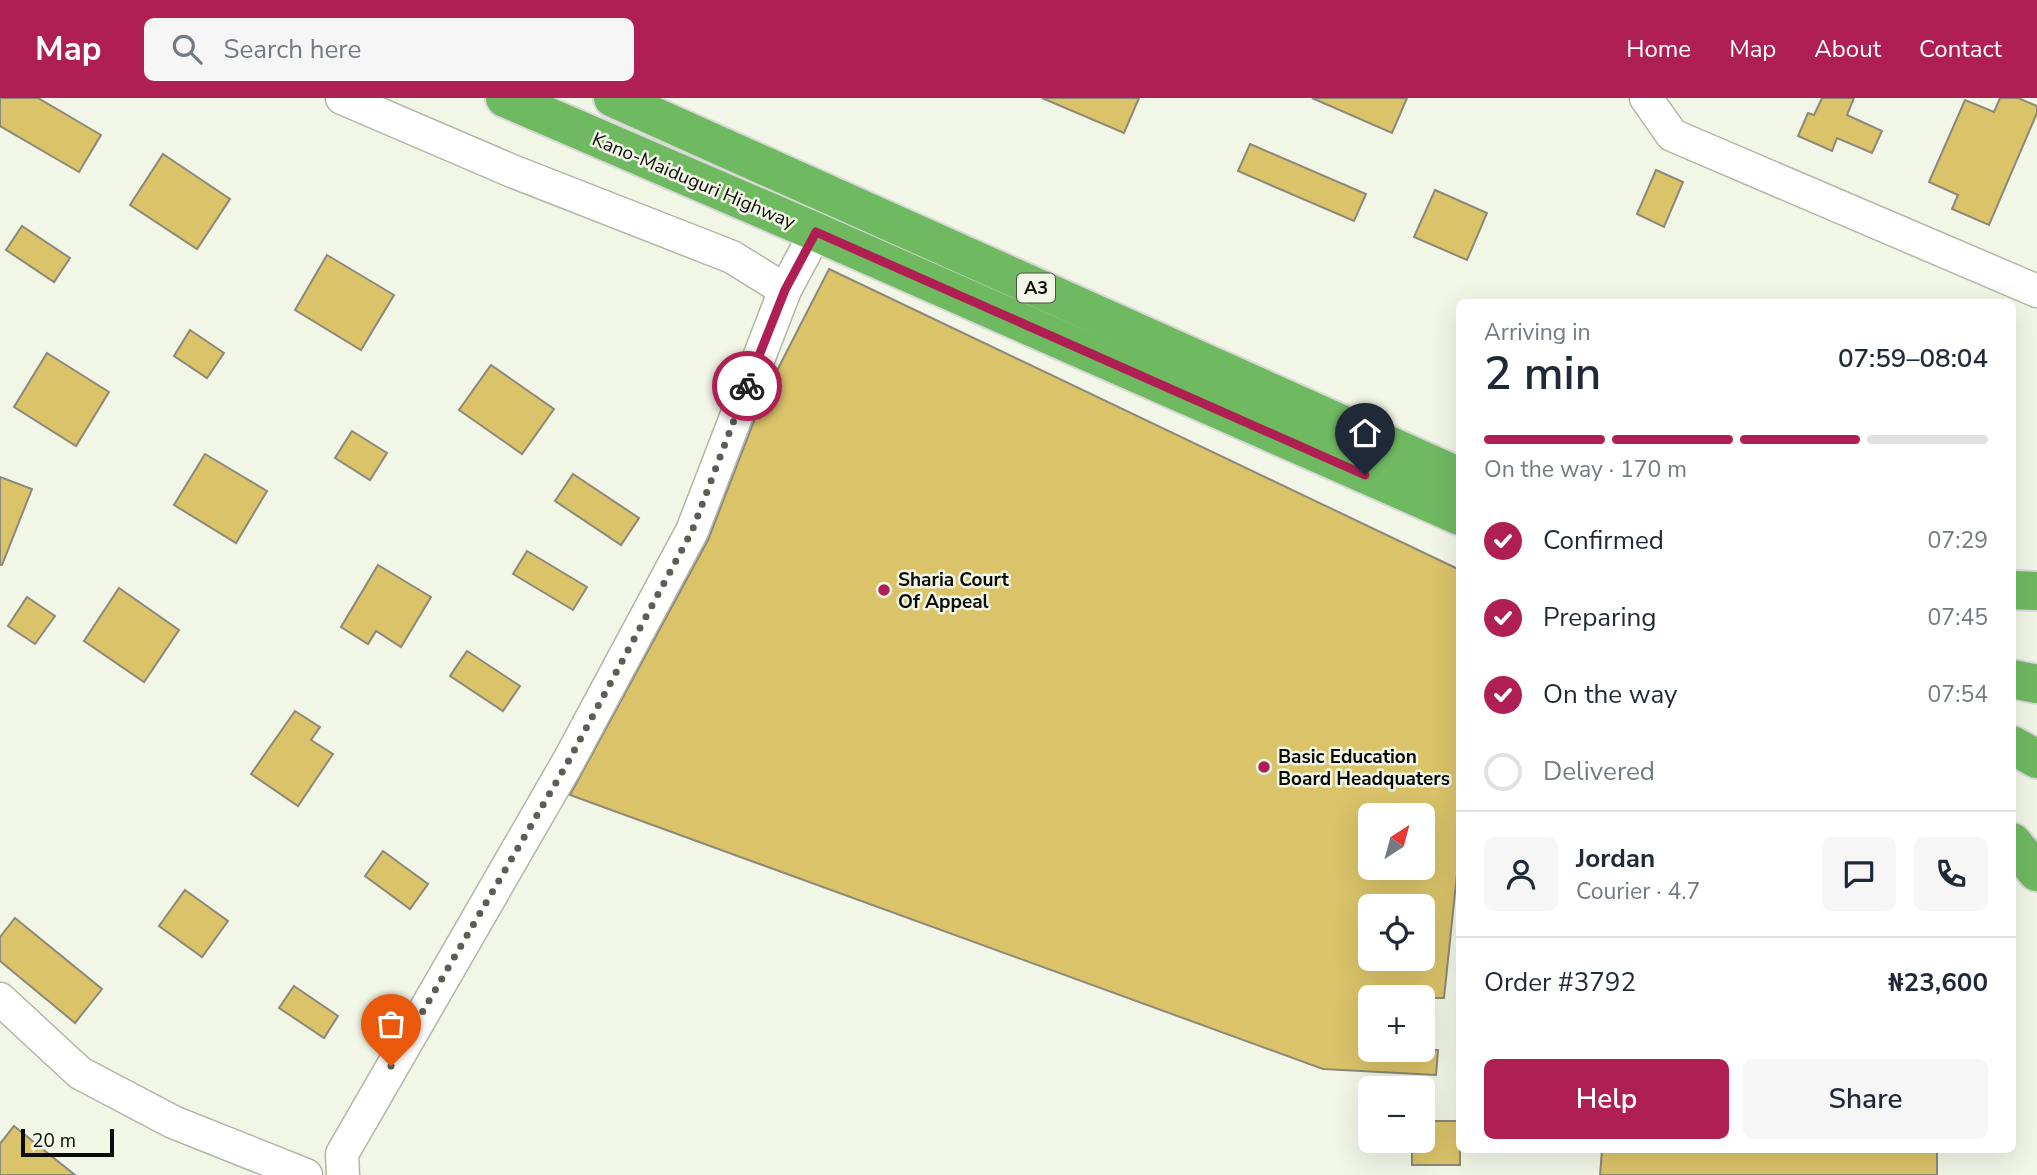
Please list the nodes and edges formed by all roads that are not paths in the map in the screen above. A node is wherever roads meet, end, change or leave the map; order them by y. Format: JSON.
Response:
{"nodes":[{"id":1,"x":342,"y":98,"type":"edge"},
{"id":2,"x":505,"y":98,"type":"edge"},
{"id":3,"x":613,"y":98,"type":"edge"},
{"id":4,"x":1646,"y":98,"type":"edge"},
{"id":5,"x":816,"y":232,"type":"junction"},
{"id":6,"x":785,"y":290,"type":"junction"},
{"id":7,"x":2037,"y":291,"type":"edge"},
{"id":8,"x":1456,"y":476,"type":"edge"},
{"id":9,"x":1456,"y":514,"type":"edge"},
{"id":10,"x":2016,"y":590,"type":"edge"},
{"id":11,"x":2037,"y":591,"type":"edge"},
{"id":12,"x":2016,"y":680,"type":"edge"},
{"id":13,"x":2037,"y":684,"type":"edge"},
{"id":14,"x":2016,"y":746,"type":"edge"},
{"id":15,"x":2037,"y":759,"type":"edge"},
{"id":16,"x":2016,"y":847,"type":"edge"},
{"id":17,"x":2037,"y":872,"type":"edge"},
{"id":18,"x":0,"y":999,"type":"edge"},
{"id":19,"x":306,"y":1175,"type":"edge"},
{"id":20,"x":343,"y":1175,"type":"edge"}],
"edges":[{"from":1,"to":6,"type":"street"},
{"from":2,"to":5,"type":"highway","name":"Kano-Maiduguri Highway","number":"A3"},
{"from":3,"to":8,"type":"highway","name":"Kano-Maiduguri Highway","number":"A3"},
{"from":4,"to":7,"type":"street"},
{"from":5,"to":6,"type":"street"},
{"from":5,"to":9,"type":"highway","name":"Kano-Maiduguri Highway","number":"A3"},
{"from":6,"to":20,"type":"street"},
{"from":10,"to":11,"type":"highway"},
{"from":12,"to":13,"type":"highway"},
{"from":14,"to":15,"type":"highway"},
{"from":16,"to":17,"type":"highway"},
{"from":18,"to":19,"type":"street"}]}
